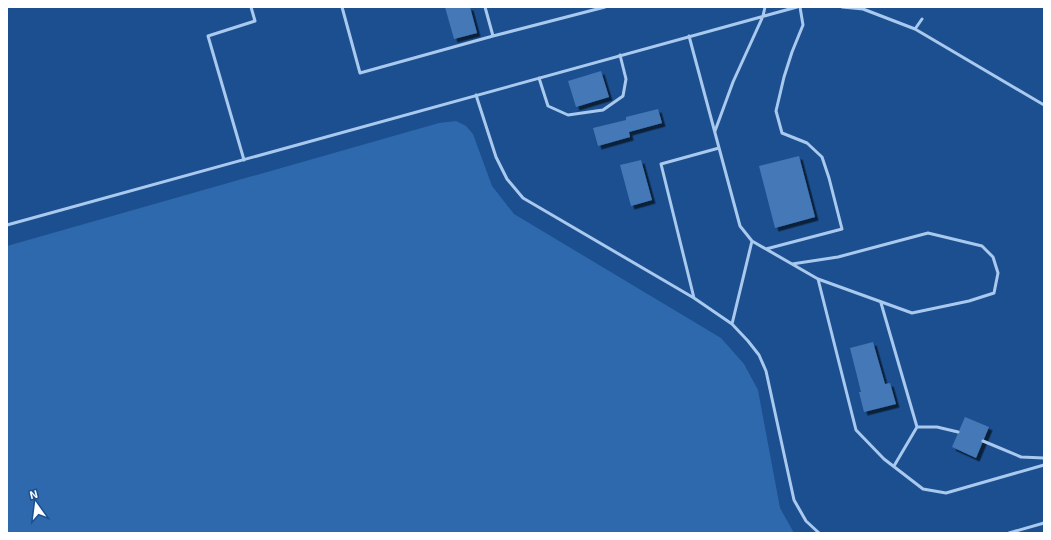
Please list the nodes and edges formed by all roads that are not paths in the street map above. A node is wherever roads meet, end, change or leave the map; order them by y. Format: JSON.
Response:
{"nodes":[{"id":1,"x":251,"y":7,"type":"edge"},
{"id":2,"x":342,"y":7,"type":"edge"},
{"id":3,"x":485,"y":7,"type":"edge"},
{"id":4,"x":605,"y":7,"type":"edge"},
{"id":5,"x":765,"y":7,"type":"edge"},
{"id":6,"x":798,"y":7,"type":"edge"},
{"id":7,"x":842,"y":7,"type":"edge"},
{"id":8,"x":763,"y":16,"type":"junction"},
{"id":9,"x":922,"y":19,"type":"dead end"},
{"id":10,"x":914,"y":29,"type":"junction"},
{"id":11,"x":493,"y":36,"type":"junction"},
{"id":12,"x":689,"y":36,"type":"junction"},
{"id":13,"x":620,"y":55,"type":"junction"},
{"id":14,"x":539,"y":78,"type":"junction"},
{"id":15,"x":476,"y":95,"type":"junction"},
{"id":16,"x":1044,"y":105,"type":"edge"},
{"id":17,"x":715,"y":132,"type":"junction"},
{"id":18,"x":719,"y":148,"type":"junction"},
{"id":19,"x":244,"y":160,"type":"junction"},
{"id":20,"x":7,"y":225,"type":"edge"},
{"id":21,"x":752,"y":241,"type":"junction"},
{"id":22,"x":766,"y":249,"type":"junction"},
{"id":23,"x":792,"y":264,"type":"junction"},
{"id":24,"x":818,"y":279,"type":"junction"},
{"id":25,"x":694,"y":298,"type":"junction"},
{"id":26,"x":881,"y":303,"type":"junction"},
{"id":27,"x":732,"y":324,"type":"junction"},
{"id":28,"x":917,"y":427,"type":"junction"},
{"id":29,"x":958,"y":432,"type":"dead end"},
{"id":30,"x":983,"y":441,"type":"dead end"},
{"id":31,"x":1044,"y":458,"type":"edge"},
{"id":32,"x":1044,"y":465,"type":"edge"},
{"id":33,"x":894,"y":466,"type":"junction"},
{"id":34,"x":1044,"y":523,"type":"edge"},
{"id":35,"x":820,"y":533,"type":"edge"},
{"id":36,"x":1008,"y":533,"type":"edge"}],
"edges":[{"from":1,"to":19,"type":"lane"},
{"from":2,"to":11,"type":"lane"},
{"from":3,"to":11,"type":"lane"},
{"from":4,"to":11,"type":"lane"},
{"from":5,"to":8,"type":"lane"},
{"from":6,"to":8,"type":"lane"},
{"from":6,"to":22,"type":"lane"},
{"from":7,"to":10,"type":"lane"},
{"from":8,"to":12,"type":"lane"},
{"from":8,"to":17,"type":"lane"},
{"from":9,"to":10,"type":"lane"},
{"from":10,"to":16,"type":"lane"},
{"from":12,"to":13,"type":"lane"},
{"from":12,"to":17,"type":"lane"},
{"from":13,"to":14,"type":"lane"},
{"from":13,"to":14,"type":"lane"},
{"from":14,"to":15,"type":"lane"},
{"from":15,"to":19,"type":"lane"},
{"from":15,"to":25,"type":"lane"},
{"from":17,"to":18,"type":"lane"},
{"from":18,"to":21,"type":"lane"},
{"from":18,"to":25,"type":"lane"},
{"from":19,"to":20,"type":"lane"},
{"from":21,"to":22,"type":"lane"},
{"from":21,"to":27,"type":"lane"},
{"from":22,"to":23,"type":"lane"},
{"from":23,"to":24,"type":"lane"},
{"from":23,"to":26,"type":"lane"},
{"from":24,"to":26,"type":"lane"},
{"from":24,"to":33,"type":"lane"},
{"from":25,"to":27,"type":"lane"},
{"from":26,"to":28,"type":"lane"},
{"from":27,"to":35,"type":"lane"},
{"from":28,"to":29,"type":"lane"},
{"from":28,"to":33,"type":"lane"},
{"from":30,"to":31,"type":"lane"},
{"from":32,"to":33,"type":"lane"},
{"from":34,"to":36,"type":"lane"}]}
